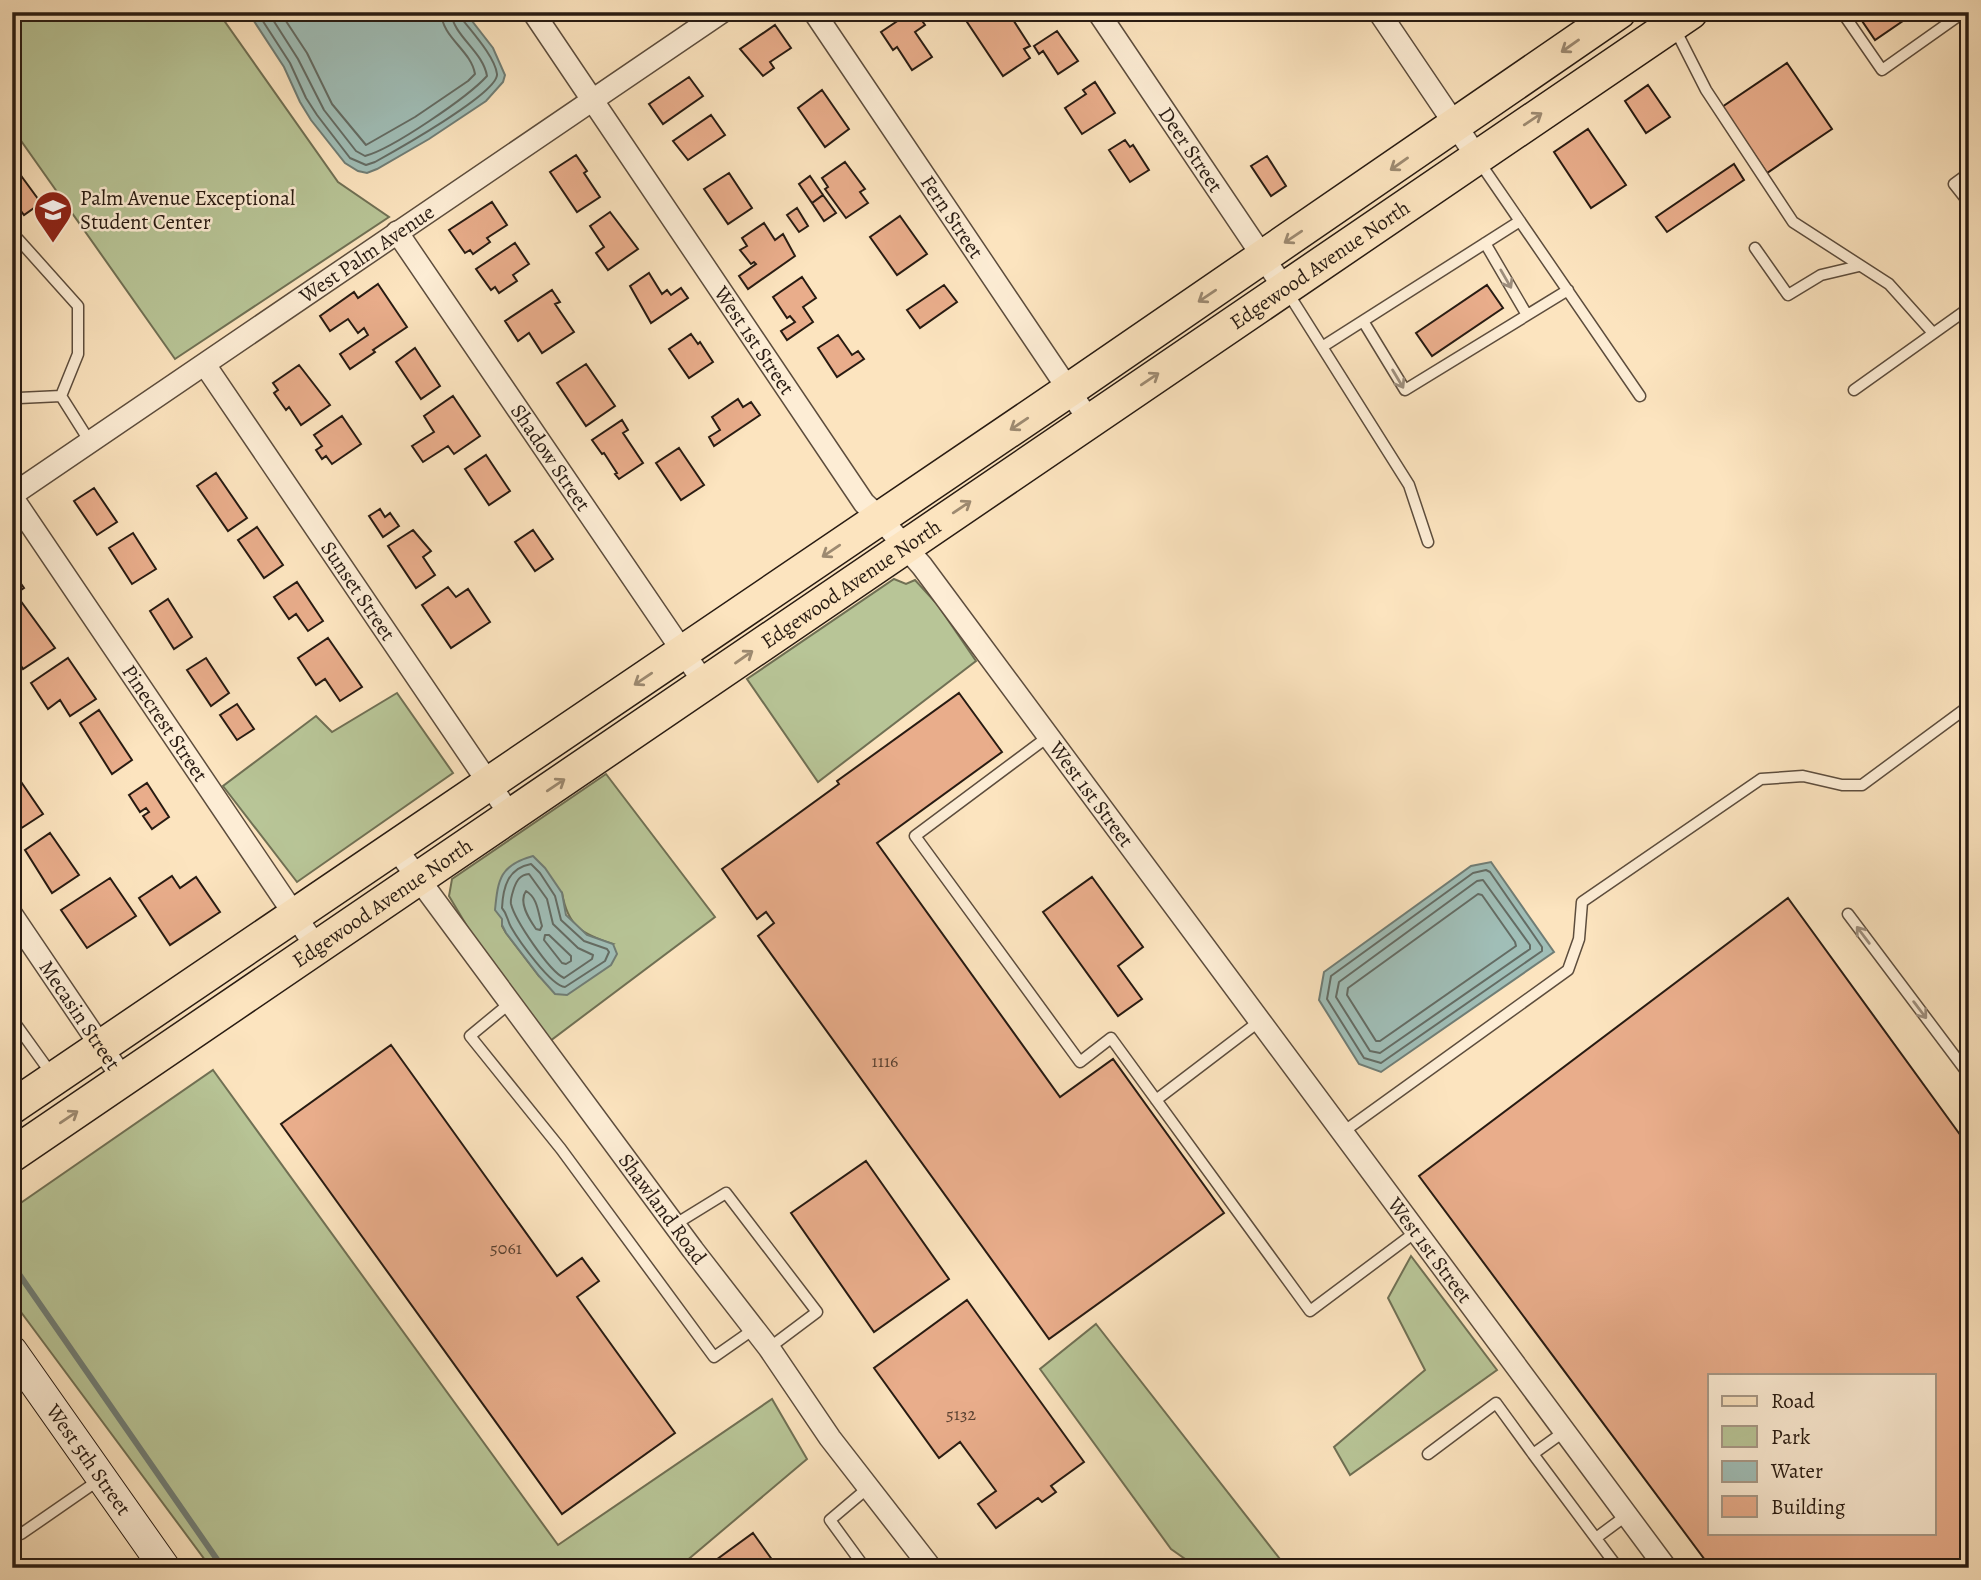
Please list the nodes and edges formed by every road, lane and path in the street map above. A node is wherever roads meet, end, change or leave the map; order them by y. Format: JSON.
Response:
{"nodes":[{"id":1,"x":533,"y":12,"type":"edge"},
{"id":2,"x":722,"y":12,"type":"edge"},
{"id":3,"x":814,"y":12,"type":"edge"},
{"id":4,"x":1098,"y":12,"type":"edge"},
{"id":5,"x":1379,"y":12,"type":"edge"},
{"id":6,"x":1619,"y":12,"type":"edge"},
{"id":7,"x":1842,"y":12,"type":"edge"},
{"id":8,"x":1964,"y":12,"type":"edge"},
{"id":9,"x":1676,"y":16,"type":"edge"},
{"id":10,"x":592,"y":102,"type":"junction"},
{"id":11,"x":1455,"y":125,"type":"junction"},
{"id":12,"x":1477,"y":157,"type":"junction"},
{"id":13,"x":1969,"y":173,"type":"edge"},
{"id":14,"x":1969,"y":204,"type":"edge"},
{"id":15,"x":1520,"y":221,"type":"junction"},
{"id":16,"x":397,"y":232,"type":"junction"},
{"id":17,"x":12,"y":243,"type":"edge"},
{"id":18,"x":1485,"y":243,"type":"junction"},
{"id":19,"x":1755,"y":248,"type":"dead end"},
{"id":20,"x":1264,"y":257,"type":"junction"},
{"id":21,"x":1858,"y":266,"type":"junction"},
{"id":22,"x":1284,"y":288,"type":"junction"},
{"id":23,"x":1568,"y":290,"type":"junction"},
{"id":24,"x":1969,"y":308,"type":"edge"},
{"id":25,"x":1527,"y":315,"type":"junction"},
{"id":26,"x":1363,"y":321,"type":"junction"},
{"id":27,"x":1933,"y":334,"type":"junction"},
{"id":28,"x":1322,"y":347,"type":"junction"},
{"id":29,"x":205,"y":365,"type":"junction"},
{"id":30,"x":1069,"y":390,"type":"junction"},
{"id":31,"x":1854,"y":390,"type":"dead end"},
{"id":32,"x":12,"y":395,"type":"edge"},
{"id":33,"x":1640,"y":396,"type":"dead end"},
{"id":34,"x":61,"y":397,"type":"junction"},
{"id":35,"x":1089,"y":420,"type":"junction"},
{"id":36,"x":90,"y":442,"type":"junction"},
{"id":37,"x":12,"y":496,"type":"edge"},
{"id":38,"x":880,"y":518,"type":"junction"},
{"id":39,"x":1427,"y":542,"type":"dead end"},
{"id":40,"x":906,"y":546,"type":"junction"},
{"id":41,"x":683,"y":652,"type":"junction"},
{"id":42,"x":705,"y":684,"type":"junction"},
{"id":43,"x":1969,"y":706,"type":"edge"},
{"id":44,"x":1049,"y":736,"type":"junction"},
{"id":45,"x":488,"y":785,"type":"junction"},
{"id":46,"x":510,"y":816,"type":"junction"},
{"id":47,"x":395,"y":847,"type":"junction"},
{"id":48,"x":418,"y":879,"type":"junction"},
{"id":49,"x":1848,"y":914,"type":"dead end"},
{"id":50,"x":12,"y":915,"type":"edge"},
{"id":51,"x":295,"y":916,"type":"junction"},
{"id":52,"x":317,"y":948,"type":"junction"},
{"id":53,"x":510,"y":1003,"type":"junction"},
{"id":54,"x":12,"y":1019,"type":"edge"},
{"id":55,"x":1261,"y":1020,"type":"junction"},
{"id":56,"x":101,"y":1047,"type":"junction"},
{"id":57,"x":1969,"y":1075,"type":"edge"},
{"id":58,"x":55,"y":1078,"type":"junction"},
{"id":59,"x":123,"y":1079,"type":"junction"},
{"id":60,"x":1156,"y":1100,"type":"junction"},
{"id":61,"x":12,"y":1107,"type":"edge"},
{"id":62,"x":1343,"y":1132,"type":"junction"},
{"id":63,"x":12,"y":1155,"type":"edge"},
{"id":64,"x":674,"y":1225,"type":"junction"},
{"id":65,"x":1417,"y":1231,"type":"junction"},
{"id":66,"x":754,"y":1329,"type":"junction"},
{"id":67,"x":769,"y":1348,"type":"junction"},
{"id":68,"x":12,"y":1351,"type":"edge"},
{"id":69,"x":1565,"y":1431,"type":"junction"},
{"id":70,"x":1428,"y":1454,"type":"dead end"},
{"id":71,"x":1533,"y":1454,"type":"junction"},
{"id":72,"x":102,"y":1478,"type":"junction"},
{"id":73,"x":869,"y":1486,"type":"junction"},
{"id":74,"x":1627,"y":1515,"type":"junction"},
{"id":75,"x":12,"y":1522,"type":"edge"},
{"id":76,"x":1596,"y":1538,"type":"junction"},
{"id":77,"x":165,"y":1568,"type":"edge"},
{"id":78,"x":865,"y":1568,"type":"edge"},
{"id":79,"x":931,"y":1568,"type":"edge"},
{"id":80,"x":1618,"y":1568,"type":"edge"},
{"id":81,"x":1667,"y":1568,"type":"edge"}],
"edges":[{"from":1,"to":10,"type":"street","name":"West 1st Street"},
{"from":2,"to":10,"type":"street","name":"West Palm Avenue"},
{"from":3,"to":30,"type":"street","name":"Fern Street"},
{"from":4,"to":20,"type":"street","name":"Deer Street"},
{"from":5,"to":11,"type":"street"},
{"from":6,"to":11,"type":"main road","name":"Edgewood Avenue North","one_way":true},
{"from":7,"to":8,"type":"lane"},
{"from":12,"to":9,"type":"main road","name":"Edgewood Avenue North","one_way":true},
{"from":9,"to":21,"type":"lane"},
{"from":10,"to":16,"type":"street","name":"West Palm Avenue"},
{"from":10,"to":38,"type":"street","name":"West 1st Street"},
{"from":11,"to":12,"type":"street"},
{"from":11,"to":20,"type":"main road","name":"Edgewood Avenue North","one_way":true},
{"from":12,"to":15,"type":"lane"},
{"from":12,"to":22,"type":"main road","name":"Edgewood Avenue North"},
{"from":13,"to":14,"type":"lane"},
{"from":15,"to":18,"type":"lane"},
{"from":15,"to":23,"type":"lane"},
{"from":16,"to":29,"type":"street","name":"West Palm Avenue"},
{"from":16,"to":41,"type":"street","name":"Shadow Street"},
{"from":17,"to":34,"type":"lane"},
{"from":18,"to":25,"type":"lane","one_way":true},
{"from":18,"to":26,"type":"lane"},
{"from":19,"to":21,"type":"lane"},
{"from":20,"to":22,"type":"street","name":"Deer Street"},
{"from":20,"to":30,"type":"main road","name":"Edgewood Avenue North","one_way":true},
{"from":21,"to":27,"type":"lane"},
{"from":22,"to":28,"type":"lane"},
{"from":35,"to":22,"type":"main road","name":"Edgewood Avenue North","one_way":true},
{"from":23,"to":25,"type":"lane"},
{"from":23,"to":33,"type":"lane"},
{"from":24,"to":27,"type":"lane"},
{"from":26,"to":25,"type":"lane","one_way":true},
{"from":26,"to":28,"type":"lane"},
{"from":27,"to":31,"type":"lane"},
{"from":28,"to":39,"type":"lane"},
{"from":29,"to":36,"type":"street","name":"West Palm Avenue"},
{"from":29,"to":45,"type":"street","name":"Sunset Street"},
{"from":30,"to":35,"type":"street","name":"Fern Street"},
{"from":30,"to":38,"type":"main road","name":"Edgewood Avenue North","one_way":true},
{"from":32,"to":34,"type":"lane"},
{"from":34,"to":36,"type":"lane"},
{"from":40,"to":35,"type":"main road","name":"Edgewood Avenue North","one_way":true},
{"from":36,"to":37,"type":"street","name":"West Palm Avenue"},
{"from":37,"to":51,"type":"street","name":"Pinecrest Street"},
{"from":38,"to":40,"type":"street","name":"West 1st Street"},
{"from":38,"to":41,"type":"main road","name":"Edgewood Avenue North","one_way":true},
{"from":42,"to":40,"type":"main road","name":"Edgewood Avenue North","one_way":true},
{"from":40,"to":44,"type":"street","name":"West 1st Street"},
{"from":41,"to":42,"type":"street","name":"Shadow Street"},
{"from":41,"to":45,"type":"main road","name":"Edgewood Avenue North","one_way":true},
{"from":46,"to":42,"type":"main road","name":"Edgewood Avenue North","one_way":true},
{"from":43,"to":62,"type":"lane"},
{"from":44,"to":55,"type":"street","name":"West 1st Street"},
{"from":44,"to":60,"type":"lane"},
{"from":45,"to":46,"type":"street","name":"Sunset Street"},
{"from":45,"to":47,"type":"main road","name":"Edgewood Avenue North"},
{"from":46,"to":48,"type":"main road","name":"Edgewood Avenue North"},
{"from":47,"to":48,"type":"street","name":"Shawland Road"},
{"from":47,"to":51,"type":"main road","name":"Edgewood Avenue North"},
{"from":48,"to":52,"type":"main road","name":"Edgewood Avenue North"},
{"from":48,"to":53,"type":"street","name":"Shawland Road"},
{"from":49,"to":57,"type":"lane"},
{"from":50,"to":56,"type":"street","name":"Mecasin Street"},
{"from":51,"to":52,"type":"street","name":"Pinecrest Street"},
{"from":51,"to":56,"type":"main road","name":"Edgewood Avenue North"},
{"from":52,"to":59,"type":"main road","name":"Edgewood Avenue North"},
{"from":53,"to":64,"type":"street","name":"Shawland Road"},
{"from":53,"to":66,"type":"lane"},
{"from":54,"to":58,"type":"lane"},
{"from":55,"to":60,"type":"lane"},
{"from":55,"to":62,"type":"street","name":"West 1st Street"},
{"from":56,"to":58,"type":"main road","name":"Edgewood Avenue North"},
{"from":56,"to":59,"type":"street","name":"Mecasin Street"},
{"from":58,"to":61,"type":"main road","name":"Edgewood Avenue North"},
{"from":63,"to":59,"type":"main road","name":"Edgewood Avenue North","one_way":true},
{"from":60,"to":65,"type":"lane"},
{"from":62,"to":65,"type":"street","name":"West 1st Street"},
{"from":64,"to":66,"type":"street","name":"Shawland Road"},
{"from":64,"to":67,"type":"lane"},
{"from":65,"to":69,"type":"street","name":"West 1st Street"},
{"from":66,"to":67,"type":"street","name":"Shawland Road"},
{"from":67,"to":73,"type":"street","name":"Shawland Road"},
{"from":68,"to":72,"type":"street","name":"West 5th Street"},
{"from":69,"to":71,"type":"lane"},
{"from":69,"to":74,"type":"street","name":"West 1st Street"},
{"from":70,"to":71,"type":"lane"},
{"from":71,"to":76,"type":"lane"},
{"from":72,"to":75,"type":"lane"},
{"from":72,"to":77,"type":"street","name":"West 5th Street"},
{"from":73,"to":78,"type":"lane"},
{"from":73,"to":79,"type":"street","name":"Shawland Road"},
{"from":74,"to":76,"type":"lane"},
{"from":74,"to":81,"type":"street","name":"West 1st Street"},
{"from":76,"to":80,"type":"lane"}]}
